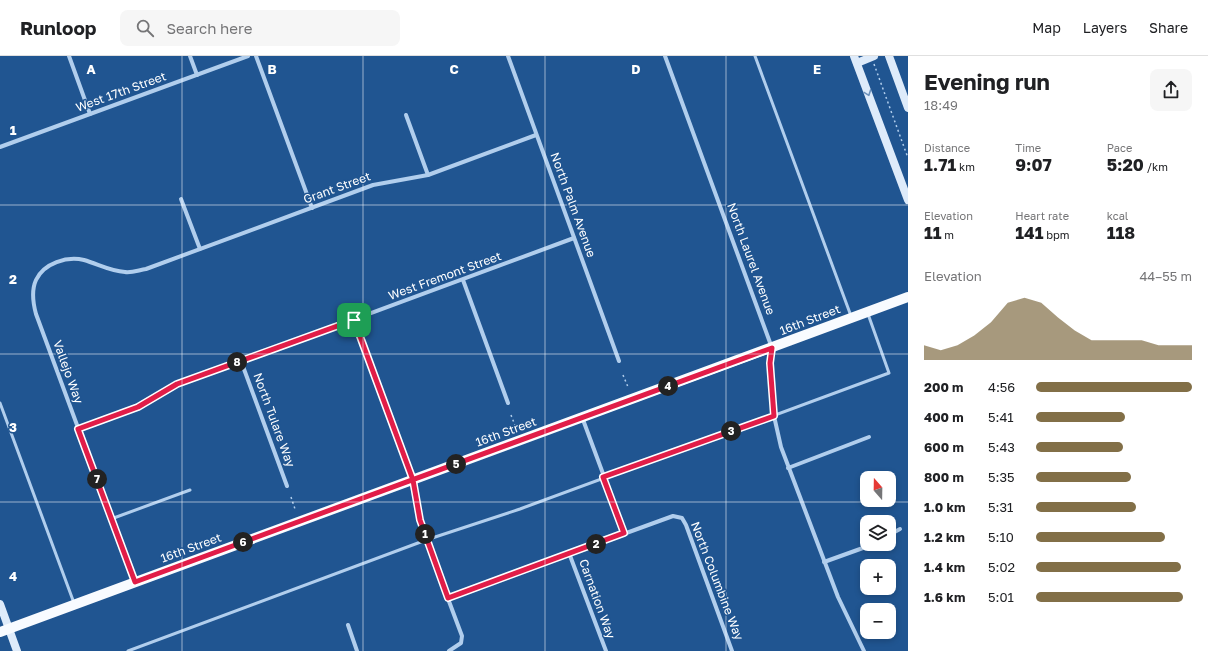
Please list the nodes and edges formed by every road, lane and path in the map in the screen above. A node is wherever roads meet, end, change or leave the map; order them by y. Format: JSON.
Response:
{"nodes":[{"id":1,"x":69,"y":56,"type":"edge"},
{"id":2,"x":190,"y":56,"type":"edge"},
{"id":3,"x":248,"y":56,"type":"edge"},
{"id":4,"x":256,"y":56,"type":"edge"},
{"id":5,"x":508,"y":56,"type":"edge"},
{"id":6,"x":665,"y":56,"type":"edge"},
{"id":7,"x":755,"y":56,"type":"edge"},
{"id":8,"x":889,"y":56,"type":"edge"},
{"id":9,"x":874,"y":58,"type":"edge"},
{"id":10,"x":856,"y":59,"type":"edge"},
{"id":11,"x":197,"y":75,"type":"junction"},
{"id":12,"x":908,"y":108,"type":"edge"},
{"id":13,"x":90,"y":114,"type":"junction"},
{"id":14,"x":406,"y":115,"type":"dead end"},
{"id":15,"x":536,"y":135,"type":"junction"},
{"id":16,"x":0,"y":147,"type":"edge"},
{"id":17,"x":908,"y":158,"type":"edge"},
{"id":18,"x":428,"y":175,"type":"junction"},
{"id":19,"x":181,"y":199,"type":"dead end"},
{"id":20,"x":908,"y":200,"type":"edge"},
{"id":21,"x":312,"y":208,"type":"junction"},
{"id":22,"x":574,"y":238,"type":"junction"},
{"id":23,"x":200,"y":249,"type":"junction"},
{"id":24,"x":146,"y":269,"type":"joint"},
{"id":25,"x":463,"y":280,"type":"junction"},
{"id":26,"x":908,"y":297,"type":"edge"},
{"id":27,"x":867,"y":312,"type":"junction"},
{"id":28,"x":852,"y":318,"type":"junction"},
{"id":29,"x":354,"y":320,"type":"junction"},
{"id":30,"x":772,"y":348,"type":"junction"},
{"id":31,"x":241,"y":361,"type":"junction"},
{"id":32,"x":619,"y":361,"type":"dead end"},
{"id":33,"x":623,"y":374,"type":"dead end"},
{"id":34,"x":628,"y":387,"type":"dead end"},
{"id":35,"x":0,"y":403,"type":"edge"},
{"id":36,"x":508,"y":403,"type":"dead end"},
{"id":37,"x":511,"y":415,"type":"dead end"},
{"id":38,"x":774,"y":416,"type":"junction"},
{"id":39,"x":582,"y":417,"type":"junction"},
{"id":40,"x":516,"y":428,"type":"dead end"},
{"id":41,"x":78,"y":429,"type":"junction"},
{"id":42,"x":869,"y":437,"type":"dead end"},
{"id":43,"x":788,"y":468,"type":"junction"},
{"id":44,"x":603,"y":477,"type":"junction"},
{"id":45,"x":413,"y":480,"type":"junction"},
{"id":46,"x":288,"y":486,"type":"dead end"},
{"id":47,"x":190,"y":490,"type":"dead end"},
{"id":48,"x":291,"y":497,"type":"dead end"},
{"id":49,"x":295,"y":509,"type":"dead end"},
{"id":50,"x":111,"y":519,"type":"junction"},
{"id":51,"x":900,"y":529,"type":"dead end"},
{"id":52,"x":896,"y":531,"type":"edge"},
{"id":53,"x":624,"y":533,"type":"junction"},
{"id":54,"x":426,"y":540,"type":"junction"},
{"id":55,"x":860,"y":549,"type":"edge"},
{"id":56,"x":569,"y":553,"type":"junction"},
{"id":57,"x":824,"y":562,"type":"junction"},
{"id":58,"x":135,"y":582,"type":"junction"},
{"id":59,"x":448,"y":598,"type":"junction"},
{"id":60,"x":0,"y":604,"type":"edge"},
{"id":61,"x":75,"y":604,"type":"junction"},
{"id":62,"x":348,"y":625,"type":"dead end"},
{"id":63,"x":5,"y":630,"type":"edge"},
{"id":64,"x":17,"y":651,"type":"edge"},
{"id":65,"x":128,"y":651,"type":"edge"},
{"id":66,"x":358,"y":651,"type":"edge"},
{"id":67,"x":449,"y":651,"type":"edge"},
{"id":68,"x":606,"y":651,"type":"edge"},
{"id":69,"x":732,"y":651,"type":"edge"},
{"id":70,"x":864,"y":651,"type":"edge"}],
"edges":[{"from":1,"to":13,"type":"street"},
{"from":2,"to":11,"type":"street"},
{"from":3,"to":11,"type":"street","name":"West 17th Street"},
{"from":4,"to":21,"type":"street"},
{"from":5,"to":15,"type":"street","name":"North Palm Avenue"},
{"from":6,"to":30,"type":"street","name":"North Laurel Avenue"},
{"from":7,"to":28,"type":"lane"},
{"from":8,"to":12,"type":"main road"},
{"from":9,"to":10,"type":"main road"},
{"from":9,"to":17,"type":"path"},
{"from":10,"to":20,"type":"main road","one_way":true},
{"from":11,"to":13,"type":"street","name":"West 17th Street"},
{"from":13,"to":16,"type":"street","name":"West 17th Street"},
{"from":14,"to":18,"type":"street"},
{"from":15,"to":18,"type":"street","name":"Grant Street"},
{"from":15,"to":22,"type":"street","name":"North Palm Avenue"},
{"from":18,"to":21,"type":"street","name":"Grant Street"},
{"from":19,"to":23,"type":"street"},
{"from":21,"to":23,"type":"street","name":"Grant Street"},
{"from":22,"to":25,"type":"street","name":"West Fremont Street"},
{"from":22,"to":32,"type":"street","name":"North Palm Avenue"},
{"from":23,"to":24,"type":"street","name":"Grant Street"},
{"from":24,"to":41,"type":"street","name":"Vallejo Way"},
{"from":25,"to":29,"type":"street","name":"West Fremont Street"},
{"from":25,"to":36,"type":"street"},
{"from":26,"to":27,"type":"main road","name":"16th Street"},
{"from":27,"to":28,"type":"main road","name":"16th Street"},
{"from":27,"to":38,"type":"lane"},
{"from":28,"to":30,"type":"main road","name":"16th Street"},
{"from":29,"to":31,"type":"street","name":"West Fremont Street"},
{"from":29,"to":45,"type":"street"},
{"from":30,"to":38,"type":"street","name":"North Laurel Avenue"},
{"from":30,"to":39,"type":"main road","name":"16th Street"},
{"from":31,"to":41,"type":"street","name":"West Fremont Street"},
{"from":31,"to":46,"type":"street","name":"North Tulare Way"},
{"from":33,"to":34,"type":"path"},
{"from":35,"to":61,"type":"lane"},
{"from":37,"to":40,"type":"path"},
{"from":38,"to":43,"type":"street","name":"North Laurel Avenue"},
{"from":38,"to":44,"type":"lane"},
{"from":39,"to":44,"type":"street"},
{"from":39,"to":45,"type":"main road","name":"16th Street"},
{"from":41,"to":50,"type":"street","name":"Vallejo Way"},
{"from":42,"to":43,"type":"street"},
{"from":43,"to":57,"type":"street","name":"North Laurel Avenue"},
{"from":44,"to":53,"type":"street"},
{"from":44,"to":54,"type":"lane"},
{"from":45,"to":54,"type":"street"},
{"from":45,"to":58,"type":"main road","name":"16th Street"},
{"from":47,"to":50,"type":"lane"},
{"from":48,"to":49,"type":"path"},
{"from":50,"to":58,"type":"street","name":"Vallejo Way"},
{"from":51,"to":52,"type":"street"},
{"from":53,"to":56,"type":"street"},
{"from":53,"to":69,"type":"street","name":"North Columbine Way"},
{"from":54,"to":59,"type":"street"},
{"from":54,"to":65,"type":"lane"},
{"from":55,"to":57,"type":"street"},
{"from":56,"to":59,"type":"street"},
{"from":56,"to":68,"type":"street","name":"Carnation Way"},
{"from":57,"to":70,"type":"street","name":"North Laurel Avenue"},
{"from":58,"to":61,"type":"main road","name":"16th Street"},
{"from":59,"to":67,"type":"street"},
{"from":60,"to":63,"type":"main road"},
{"from":61,"to":63,"type":"main road","name":"16th Street"},
{"from":62,"to":66,"type":"street"},
{"from":63,"to":64,"type":"main road"}]}
